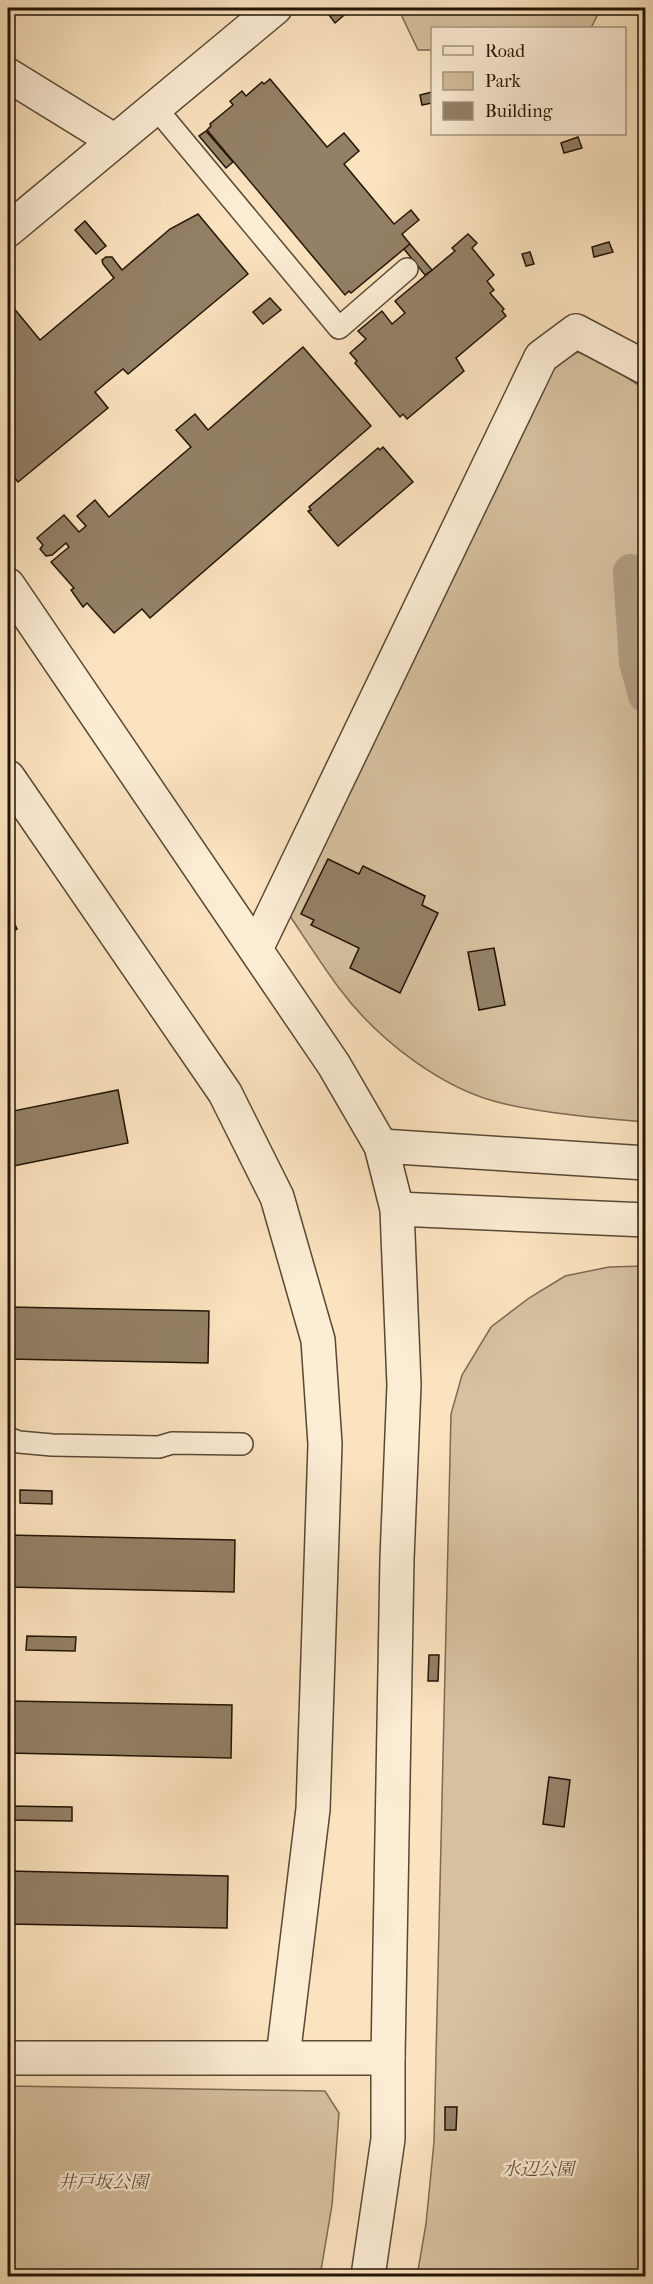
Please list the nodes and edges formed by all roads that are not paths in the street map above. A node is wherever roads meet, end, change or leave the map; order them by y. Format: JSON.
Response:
{"nodes":[{"id":1,"x":275,"y":8,"type":"edge"},
{"id":2,"x":8,"y":75,"type":"edge"},
{"id":3,"x":155,"y":107,"type":"junction"},
{"id":4,"x":115,"y":141,"type":"junction"},
{"id":5,"x":8,"y":230,"type":"edge"},
{"id":6,"x":407,"y":269,"type":"dead end"},
{"id":7,"x":645,"y":368,"type":"edge"},
{"id":8,"x":8,"y":585,"type":"edge"},
{"id":9,"x":8,"y":777,"type":"edge"},
{"id":10,"x":256,"y":949,"type":"junction"},
{"id":11,"x":381,"y":1146,"type":"junction"},
{"id":12,"x":645,"y":1162,"type":"edge"},
{"id":13,"x":397,"y":1209,"type":"junction"},
{"id":14,"x":645,"y":1220,"type":"edge"},
{"id":15,"x":8,"y":1438,"type":"edge"},
{"id":16,"x":242,"y":1443,"type":"dead end"},
{"id":17,"x":283,"y":2057,"type":"junction"},
{"id":18,"x":8,"y":2058,"type":"edge"},
{"id":19,"x":388,"y":2058,"type":"junction"},
{"id":20,"x":368,"y":2277,"type":"edge"}],
"edges":[{"from":1,"to":3,"type":"street"},
{"from":2,"to":4,"type":"street"},
{"from":3,"to":4,"type":"street"},
{"from":3,"to":6,"type":"lane"},
{"from":4,"to":5,"type":"street"},
{"from":7,"to":10,"type":"street"},
{"from":8,"to":10,"type":"street"},
{"from":9,"to":17,"type":"street"},
{"from":10,"to":11,"type":"street"},
{"from":11,"to":12,"type":"street"},
{"from":11,"to":13,"type":"street"},
{"from":13,"to":14,"type":"street"},
{"from":13,"to":19,"type":"street"},
{"from":15,"to":16,"type":"lane"},
{"from":17,"to":18,"type":"street"},
{"from":17,"to":19,"type":"street"},
{"from":19,"to":20,"type":"street"}]}
